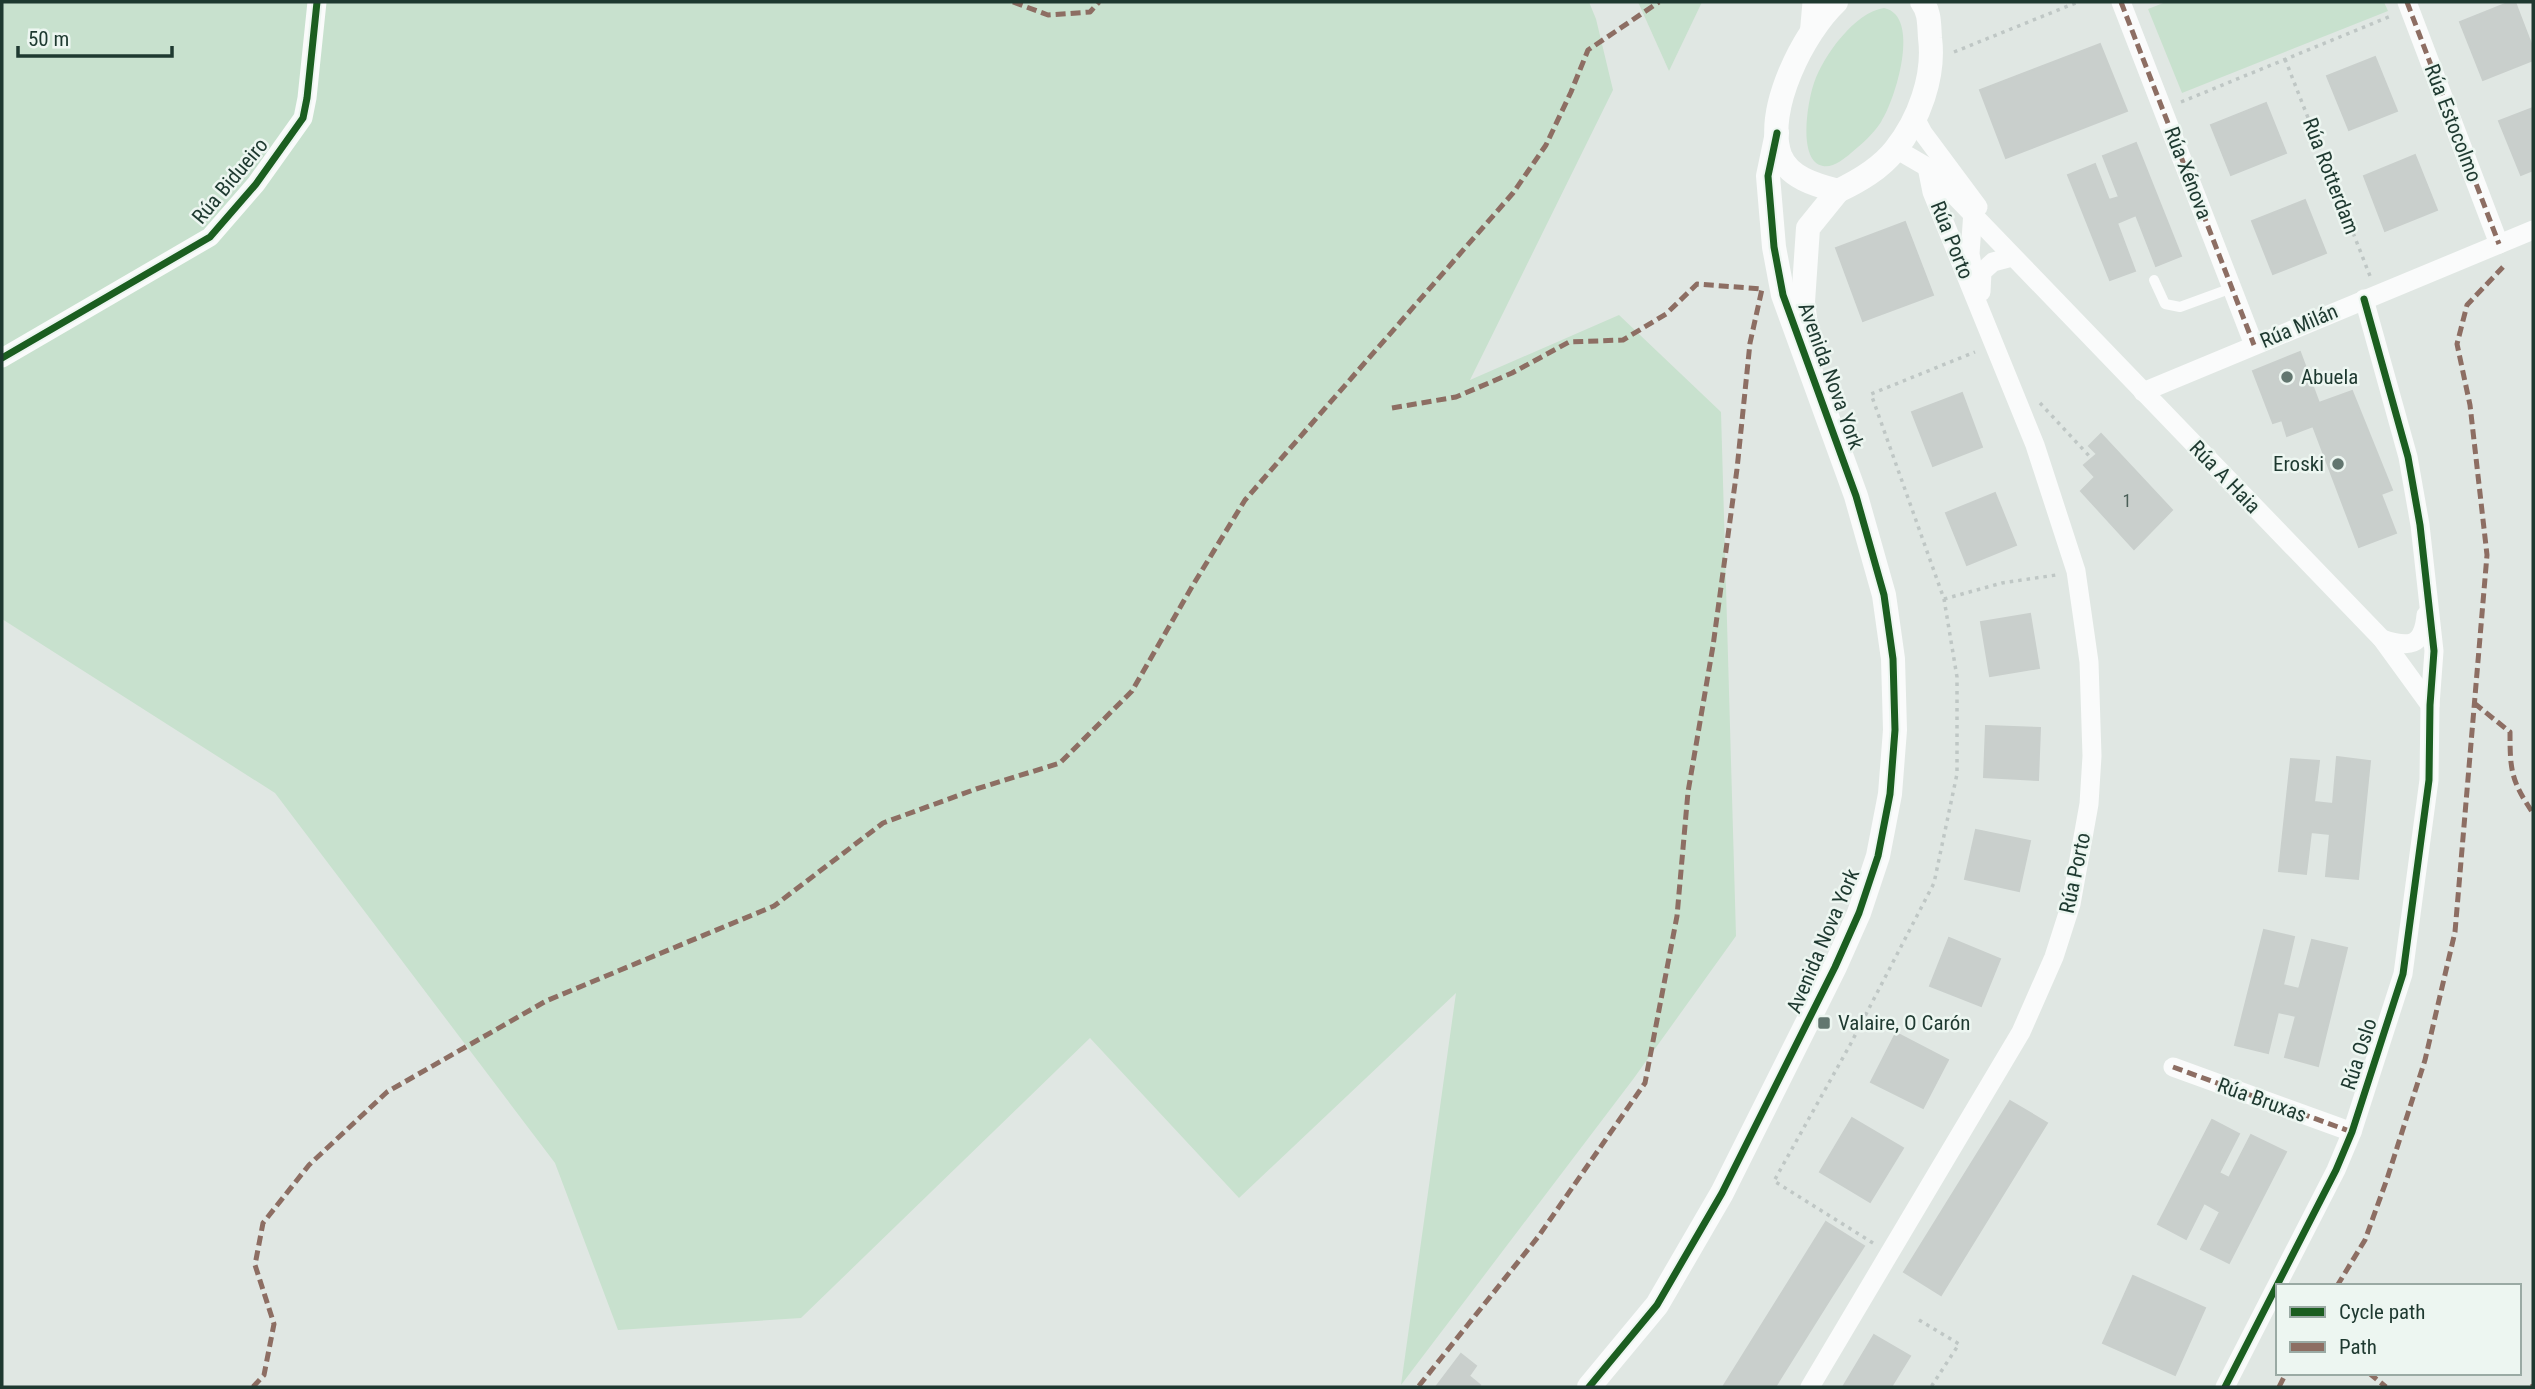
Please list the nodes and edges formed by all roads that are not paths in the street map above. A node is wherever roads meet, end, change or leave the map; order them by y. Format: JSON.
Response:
{"nodes":[{"id":1,"x":317,"y":2,"type":"edge"},
{"id":2,"x":1812,"y":2,"type":"edge"},
{"id":3,"x":1836,"y":2,"type":"edge"},
{"id":4,"x":2121,"y":2,"type":"edge"},
{"id":5,"x":1926,"y":4,"type":"edge"},
{"id":6,"x":2408,"y":5,"type":"edge"},
{"id":7,"x":1809,"y":37,"type":"junction"},
{"id":8,"x":1914,"y":116,"type":"junction"},
{"id":9,"x":1777,"y":134,"type":"junction"},
{"id":10,"x":1896,"y":149,"type":"junction"},
{"id":11,"x":1927,"y":167,"type":"junction"},
{"id":12,"x":1838,"y":191,"type":"junction"},
{"id":13,"x":1970,"y":195,"type":"junction"},
{"id":14,"x":1974,"y":217,"type":"junction"},
{"id":15,"x":2533,"y":230,"type":"edge"},
{"id":16,"x":2499,"y":244,"type":"junction"},
{"id":17,"x":2012,"y":257,"type":"junction"},
{"id":18,"x":2154,"y":281,"type":"dead end"},
{"id":19,"x":2232,"y":288,"type":"junction"},
{"id":20,"x":2370,"y":296,"type":"junction"},
{"id":21,"x":1981,"y":310,"type":"junction"},
{"id":22,"x":2255,"y":345,"type":"junction"},
{"id":23,"x":2,"y":358,"type":"edge"},
{"id":24,"x":1810,"y":366,"type":"junction"},
{"id":25,"x":2143,"y":392,"type":"junction"},
{"id":26,"x":2428,"y":597,"type":"junction"},
{"id":27,"x":2382,"y":639,"type":"junction"},
{"id":28,"x":2430,"y":705,"type":"junction"},
{"id":29,"x":2173,"y":1067,"type":"dead end"},
{"id":30,"x":2352,"y":1132,"type":"junction"},
{"id":31,"x":2278,"y":1284,"type":"edge"},
{"id":32,"x":2276,"y":1287,"type":"edge"},
{"id":33,"x":1589,"y":1387,"type":"edge"},
{"id":34,"x":1810,"y":1387,"type":"edge"},
{"id":35,"x":2225,"y":1387,"type":"edge"}],
"edges":[{"from":1,"to":23,"type":"street","name":"Rúa Bidueiro"},
{"from":2,"to":7,"type":"street"},
{"from":3,"to":7,"type":"street","name":"Avenida Nova York"},
{"from":4,"to":19,"type":"street","name":"Rúa Xénova"},
{"from":5,"to":8,"type":"street"},
{"from":6,"to":16,"type":"street","name":"Rúa Estocolmo"},
{"from":7,"to":9,"type":"street","name":"Avenida Nova York"},
{"from":8,"to":10,"type":"street"},
{"from":8,"to":13,"type":"street","name":"Rúa A Haia"},
{"from":9,"to":12,"type":"street"},
{"from":9,"to":24,"type":"street","name":"Avenida Nova York"},
{"from":10,"to":11,"type":"street","name":"Rúa A Haia"},
{"from":10,"to":12,"type":"street","name":"Avenida Nova York"},
{"from":11,"to":14,"type":"street","name":"Rúa A Haia"},
{"from":11,"to":21,"type":"street","name":"Rúa Porto"},
{"from":12,"to":24,"type":"street","name":"Avenida Nova York"},
{"from":13,"to":14,"type":"street","name":"Rúa A Haia"},
{"from":13,"to":17,"type":"street","name":"Rúa A Haia"},
{"from":14,"to":17,"type":"street","name":"Rúa A Haia"},
{"from":14,"to":21,"type":"street","name":"Rúa Porto"},
{"from":15,"to":16,"type":"street","name":"Rúa Milán"},
{"from":16,"to":20,"type":"street","name":"Rúa Milán"},
{"from":17,"to":21,"type":"street","name":"Rúa Porto"},
{"from":17,"to":25,"type":"street","name":"Rúa A Haia"},
{"from":18,"to":19,"type":"lane"},
{"from":19,"to":22,"type":"street","name":"Rúa Xénova"},
{"from":20,"to":22,"type":"street","name":"Rúa Milán"},
{"from":20,"to":26,"type":"street"},
{"from":21,"to":34,"type":"street","name":"Rúa Porto"},
{"from":22,"to":25,"type":"street","name":"Rúa Milán"},
{"from":24,"to":33,"type":"street","name":"Avenida Nova York"},
{"from":25,"to":27,"type":"street","name":"Rúa A Haia"},
{"from":26,"to":27,"type":"street"},
{"from":26,"to":28,"type":"street","name":"Rúa Oslo"},
{"from":27,"to":28,"type":"street","name":"Rúa A Haia"},
{"from":28,"to":30,"type":"street","name":"Rúa Oslo"},
{"from":29,"to":30,"type":"street","name":"Rúa Bruxas"},
{"from":30,"to":31,"type":"street","name":"Rúa Oslo"},
{"from":32,"to":35,"type":"street","name":"Rúa Oslo"}]}
